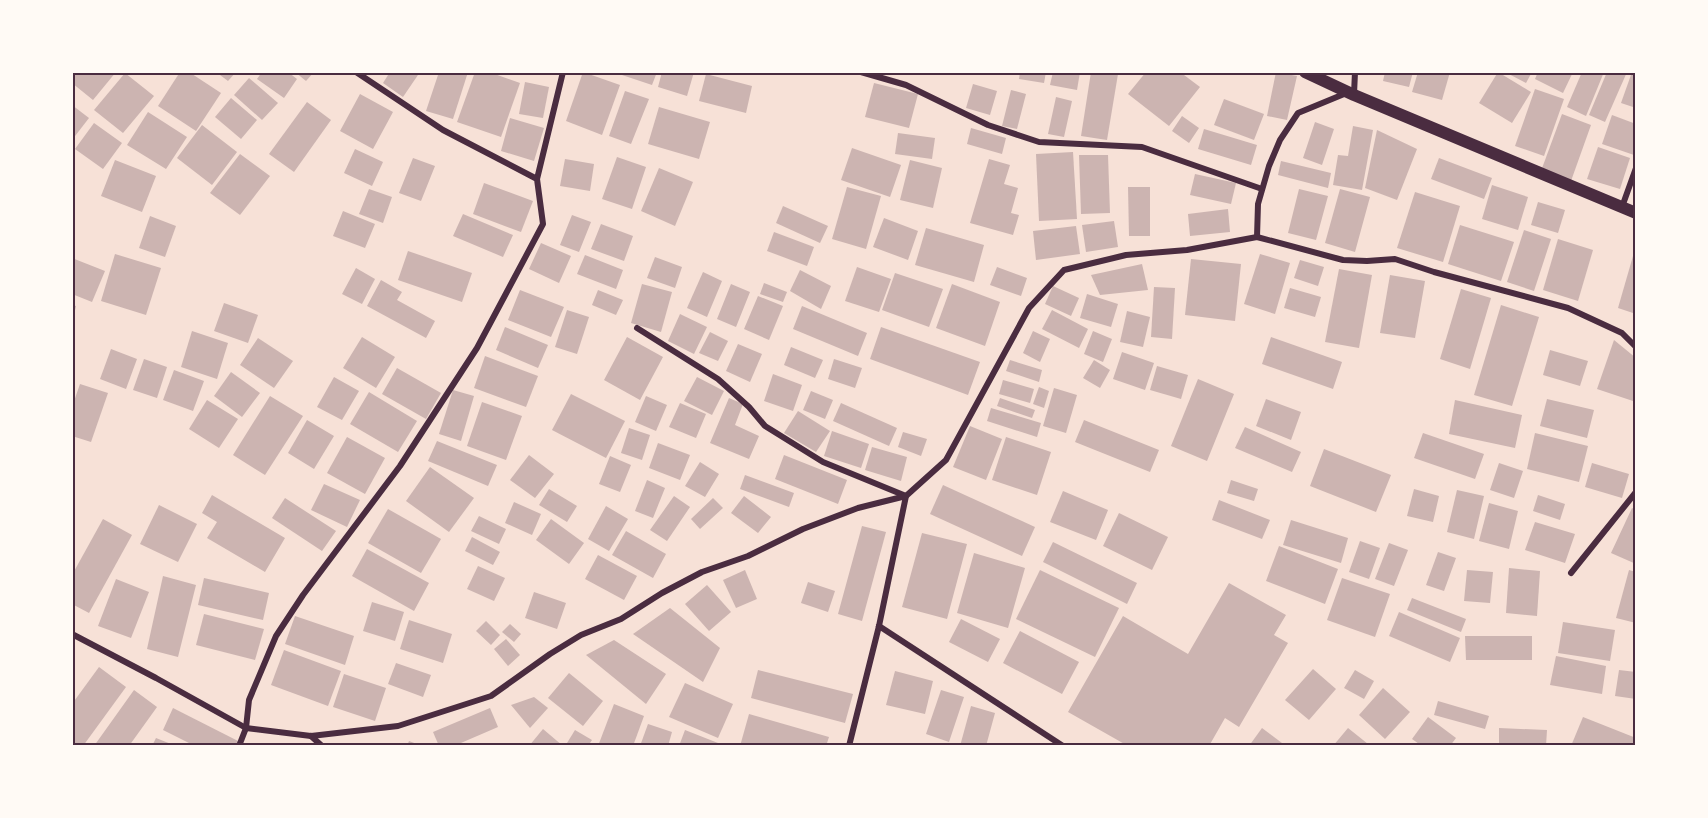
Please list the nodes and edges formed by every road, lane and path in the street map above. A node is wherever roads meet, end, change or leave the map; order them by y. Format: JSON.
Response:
{"nodes":[{"id":1,"x":356,"y":72,"type":"edge"},
{"id":2,"x":563,"y":72,"type":"edge"},
{"id":3,"x":861,"y":72,"type":"edge"},
{"id":4,"x":1305,"y":72,"type":"edge"},
{"id":5,"x":1355,"y":72,"type":"edge"},
{"id":6,"x":1352,"y":93,"type":"junction"},
{"id":7,"x":1636,"y":168,"type":"edge"},
{"id":8,"x":537,"y":179,"type":"junction"},
{"id":9,"x":1262,"y":189,"type":"junction"},
{"id":10,"x":1622,"y":207,"type":"junction"},
{"id":11,"x":1636,"y":213,"type":"edge"},
{"id":12,"x":1257,"y":237,"type":"junction"},
{"id":13,"x":637,"y":328,"type":"dead end"},
{"id":14,"x":1636,"y":347,"type":"edge"},
{"id":15,"x":1636,"y":492,"type":"edge"},
{"id":16,"x":906,"y":496,"type":"junction"},
{"id":17,"x":1571,"y":573,"type":"dead end"},
{"id":18,"x":879,"y":626,"type":"junction"},
{"id":19,"x":72,"y":634,"type":"edge"},
{"id":20,"x":246,"y":728,"type":"junction"},
{"id":21,"x":311,"y":736,"type":"junction"},
{"id":22,"x":239,"y":746,"type":"edge"},
{"id":23,"x":322,"y":746,"type":"edge"},
{"id":24,"x":849,"y":746,"type":"edge"},
{"id":25,"x":1063,"y":746,"type":"edge"}],
"edges":[{"from":1,"to":8,"type":"street"},
{"from":2,"to":8,"type":"street"},
{"from":3,"to":9,"type":"street"},
{"from":4,"to":6,"type":"main road"},
{"from":5,"to":6,"type":"street"},
{"from":6,"to":9,"type":"street"},
{"from":6,"to":10,"type":"main road"},
{"from":7,"to":10,"type":"street"},
{"from":8,"to":20,"type":"street"},
{"from":9,"to":12,"type":"street"},
{"from":10,"to":11,"type":"main road"},
{"from":12,"to":14,"type":"street"},
{"from":12,"to":16,"type":"street"},
{"from":13,"to":16,"type":"street"},
{"from":15,"to":17,"type":"street"},
{"from":16,"to":18,"type":"street"},
{"from":16,"to":21,"type":"street"},
{"from":18,"to":24,"type":"street"},
{"from":18,"to":25,"type":"street"},
{"from":19,"to":20,"type":"street"},
{"from":20,"to":21,"type":"street"},
{"from":20,"to":22,"type":"street"},
{"from":21,"to":23,"type":"street"}]}
